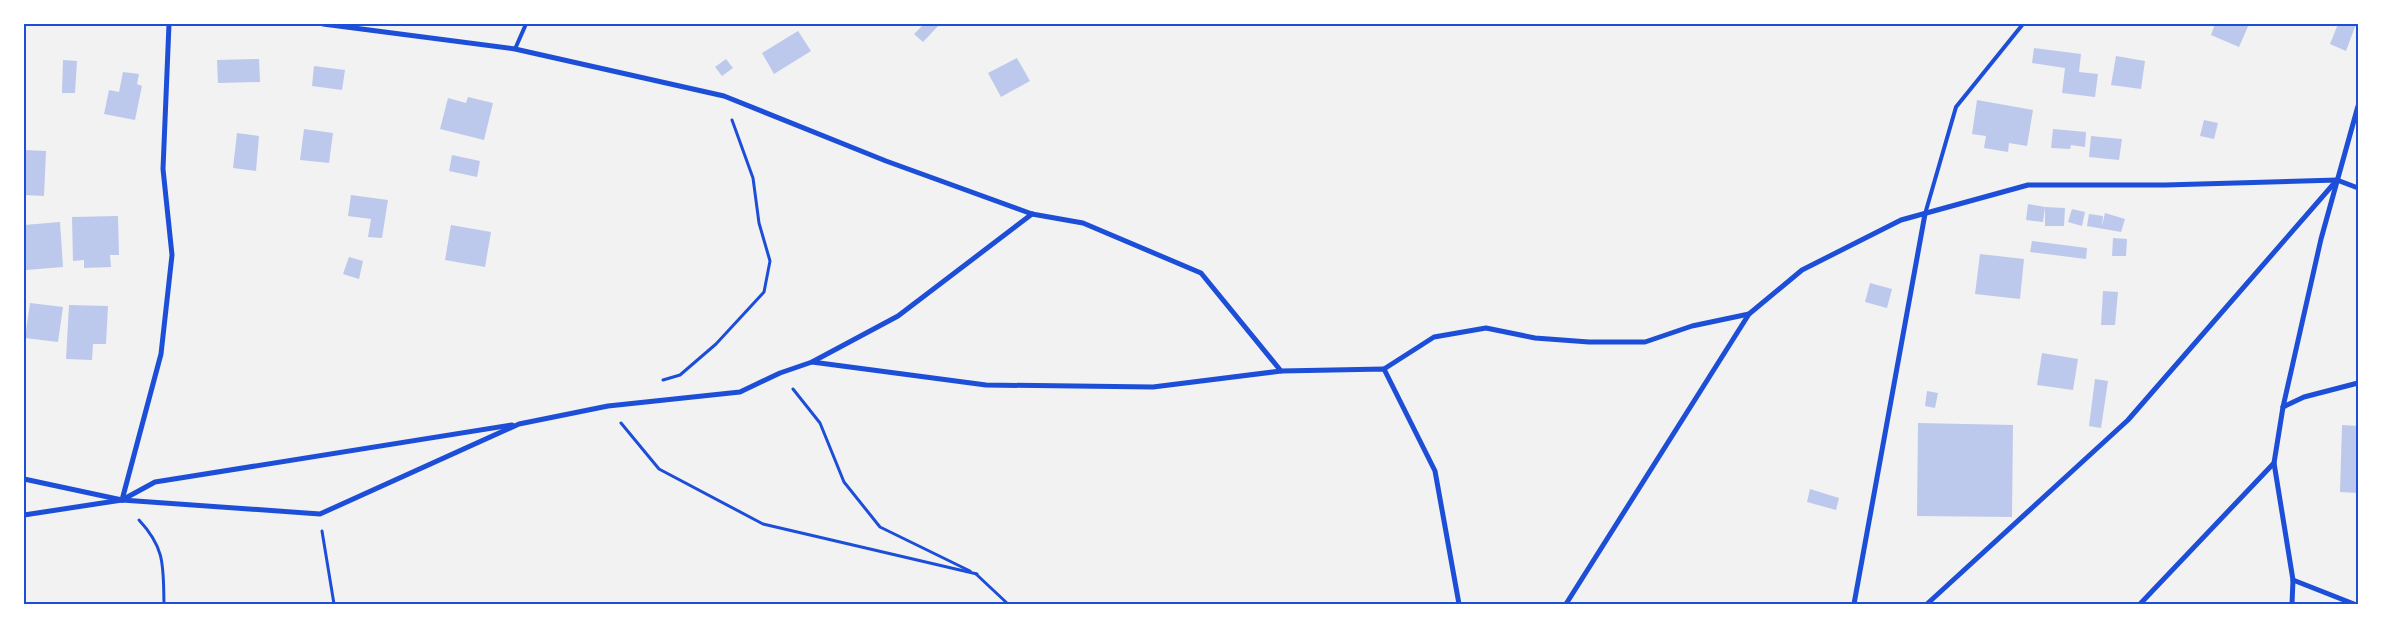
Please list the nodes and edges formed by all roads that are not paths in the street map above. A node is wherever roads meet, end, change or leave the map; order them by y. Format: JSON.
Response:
{"nodes":[{"id":1,"x":169,"y":24,"type":"edge"},
{"id":2,"x":323,"y":24,"type":"edge"},
{"id":3,"x":526,"y":24,"type":"edge"},
{"id":4,"x":2024,"y":24,"type":"edge"},
{"id":5,"x":515,"y":49,"type":"junction"},
{"id":6,"x":2358,"y":106,"type":"edge"},
{"id":7,"x":2337,"y":180,"type":"junction"},
{"id":8,"x":2358,"y":188,"type":"edge"},
{"id":9,"x":1032,"y":214,"type":"junction"},
{"id":10,"x":1924,"y":214,"type":"junction"},
{"id":11,"x":1749,"y":314,"type":"junction"},
{"id":12,"x":812,"y":362,"type":"junction"},
{"id":13,"x":1384,"y":369,"type":"junction"},
{"id":14,"x":1281,"y":370,"type":"junction"},
{"id":15,"x":2358,"y":383,"type":"edge"},
{"id":16,"x":2283,"y":407,"type":"junction"},
{"id":17,"x":519,"y":424,"type":"junction"},
{"id":18,"x":2274,"y":463,"type":"junction"},
{"id":19,"x":24,"y":480,"type":"edge"},
{"id":20,"x":122,"y":500,"type":"junction"},
{"id":21,"x":24,"y":515,"type":"edge"},
{"id":22,"x":2293,"y":580,"type":"junction"},
{"id":23,"x":1459,"y":604,"type":"edge"},
{"id":24,"x":1566,"y":604,"type":"edge"},
{"id":25,"x":1854,"y":604,"type":"edge"},
{"id":26,"x":1927,"y":604,"type":"edge"},
{"id":27,"x":2140,"y":604,"type":"edge"},
{"id":28,"x":2292,"y":604,"type":"edge"},
{"id":29,"x":2354,"y":604,"type":"edge"}],
"edges":[{"from":1,"to":20,"type":"street"},
{"from":2,"to":5,"type":"street"},
{"from":3,"to":5,"type":"lane"},
{"from":4,"to":10,"type":"lane"},
{"from":5,"to":9,"type":"street"},
{"from":6,"to":7,"type":"street"},
{"from":7,"to":8,"type":"street"},
{"from":7,"to":10,"type":"street"},
{"from":7,"to":16,"type":"street"},
{"from":7,"to":26,"type":"street"},
{"from":9,"to":12,"type":"street"},
{"from":9,"to":14,"type":"street"},
{"from":10,"to":11,"type":"street"},
{"from":10,"to":25,"type":"street"},
{"from":11,"to":13,"type":"street"},
{"from":11,"to":24,"type":"street"},
{"from":12,"to":14,"type":"street"},
{"from":12,"to":17,"type":"street"},
{"from":13,"to":14,"type":"street"},
{"from":13,"to":23,"type":"street"},
{"from":15,"to":16,"type":"street"},
{"from":16,"to":18,"type":"street"},
{"from":17,"to":20,"type":"street"},
{"from":17,"to":20,"type":"street"},
{"from":18,"to":22,"type":"street"},
{"from":18,"to":27,"type":"street"},
{"from":19,"to":20,"type":"street"},
{"from":20,"to":21,"type":"street"},
{"from":22,"to":28,"type":"street"},
{"from":22,"to":29,"type":"street"}]}
